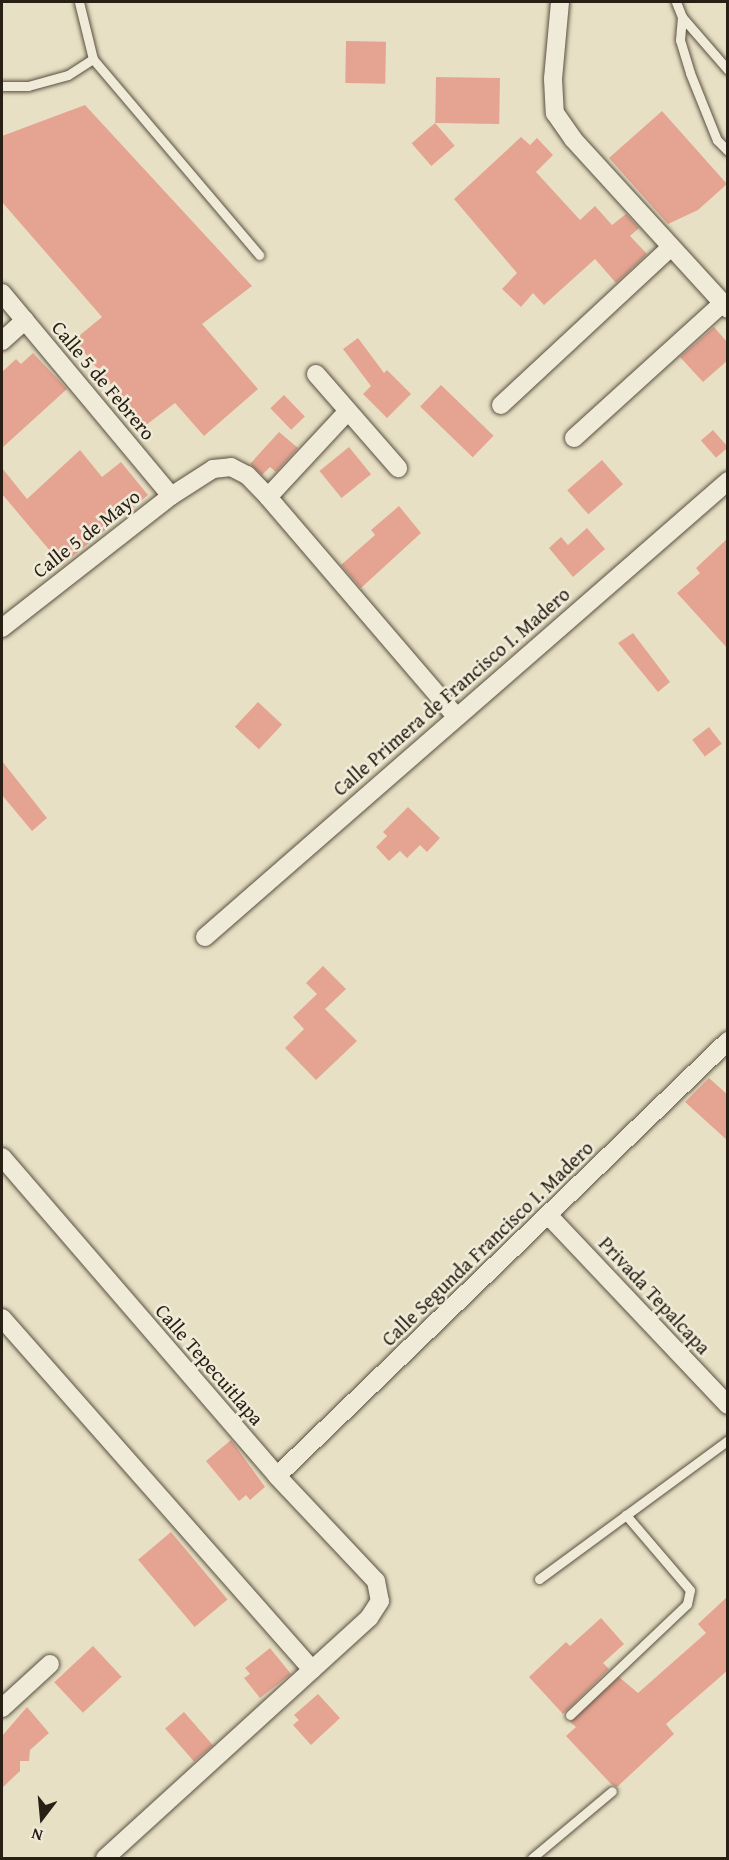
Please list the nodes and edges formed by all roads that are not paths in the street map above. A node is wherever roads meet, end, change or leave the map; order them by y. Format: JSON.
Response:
{"nodes":[{"id":1,"x":79,"y":2,"type":"edge"},
{"id":2,"x":560,"y":2,"type":"edge"},
{"id":3,"x":676,"y":2,"type":"edge"},
{"id":4,"x":682,"y":17,"type":"junction"},
{"id":5,"x":93,"y":59,"type":"junction"},
{"id":6,"x":728,"y":70,"type":"edge"},
{"id":7,"x":2,"y":86,"type":"edge"},
{"id":8,"x":728,"y":151,"type":"edge"},
{"id":9,"x":670,"y":248,"type":"junction"},
{"id":10,"x":258,"y":255,"type":"dead end"},
{"id":11,"x":2,"y":293,"type":"edge"},
{"id":12,"x":725,"y":307,"type":"edge"},
{"id":13,"x":25,"y":320,"type":"junction"},
{"id":14,"x":2,"y":341,"type":"edge"},
{"id":15,"x":316,"y":374,"type":"dead end"},
{"id":16,"x":501,"y":405,"type":"dead end"},
{"id":17,"x":348,"y":411,"type":"junction"},
{"id":18,"x":574,"y":438,"type":"dead end"},
{"id":19,"x":398,"y":468,"type":"dead end"},
{"id":20,"x":728,"y":481,"type":"edge"},
{"id":21,"x":171,"y":496,"type":"junction"},
{"id":22,"x":268,"y":497,"type":"junction"},
{"id":23,"x":2,"y":628,"type":"edge"},
{"id":24,"x":455,"y":715,"type":"junction"},
{"id":25,"x":205,"y":937,"type":"dead end"},
{"id":26,"x":728,"y":1041,"type":"edge"},
{"id":27,"x":2,"y":1157,"type":"edge"},
{"id":28,"x":549,"y":1216,"type":"junction"},
{"id":29,"x":2,"y":1318,"type":"edge"},
{"id":30,"x":728,"y":1405,"type":"edge"},
{"id":31,"x":728,"y":1440,"type":"edge"},
{"id":32,"x":277,"y":1476,"type":"junction"},
{"id":33,"x":626,"y":1515,"type":"junction"},
{"id":34,"x":539,"y":1580,"type":"dead end"},
{"id":35,"x":50,"y":1664,"type":"dead end"},
{"id":36,"x":312,"y":1670,"type":"junction"},
{"id":37,"x":2,"y":1708,"type":"edge"},
{"id":38,"x":570,"y":1715,"type":"dead end"},
{"id":39,"x":612,"y":1791,"type":"dead end"},
{"id":40,"x":125,"y":1852,"type":"edge"},
{"id":41,"x":105,"y":1858,"type":"edge"},
{"id":42,"x":532,"y":1858,"type":"edge"}],
"edges":[{"from":1,"to":5,"type":"lane"},
{"from":2,"to":9,"type":"street"},
{"from":3,"to":4,"type":"lane"},
{"from":4,"to":6,"type":"lane"},
{"from":4,"to":8,"type":"lane"},
{"from":5,"to":7,"type":"lane"},
{"from":5,"to":10,"type":"lane"},
{"from":9,"to":12,"type":"street"},
{"from":9,"to":16,"type":"street"},
{"from":11,"to":13,"type":"street","name":"Calle 5 de Febrero"},
{"from":12,"to":18,"type":"street"},
{"from":13,"to":14,"type":"street"},
{"from":13,"to":21,"type":"street","name":"Calle 5 de Febrero"},
{"from":15,"to":17,"type":"street"},
{"from":17,"to":19,"type":"street"},
{"from":17,"to":22,"type":"street"},
{"from":20,"to":24,"type":"street","name":"Calle Primera de Francisco I. Madero"},
{"from":21,"to":22,"type":"street","name":"Calle 5 de Mayo"},
{"from":21,"to":23,"type":"street","name":"Calle 5 de Mayo"},
{"from":22,"to":24,"type":"street","name":"Calle 5 de Mayo"},
{"from":24,"to":25,"type":"street","name":"Calle Primera de Francisco I. Madero"},
{"from":26,"to":28,"type":"street","name":"Calle Segunda Francisco I. Madero"},
{"from":27,"to":32,"type":"street","name":"Calle Tepecuitlapa"},
{"from":28,"to":30,"type":"street","name":"Privada Tepalcapa"},
{"from":28,"to":32,"type":"street","name":"Calle Segunda Francisco I. Madero"},
{"from":29,"to":36,"type":"street"},
{"from":31,"to":33,"type":"lane"},
{"from":32,"to":36,"type":"street","name":"Calle Tepecuitlapa"},
{"from":33,"to":34,"type":"lane"},
{"from":33,"to":38,"type":"lane"},
{"from":35,"to":37,"type":"street"},
{"from":36,"to":40,"type":"street"},
{"from":39,"to":42,"type":"lane"},
{"from":40,"to":41,"type":"street"}]}
